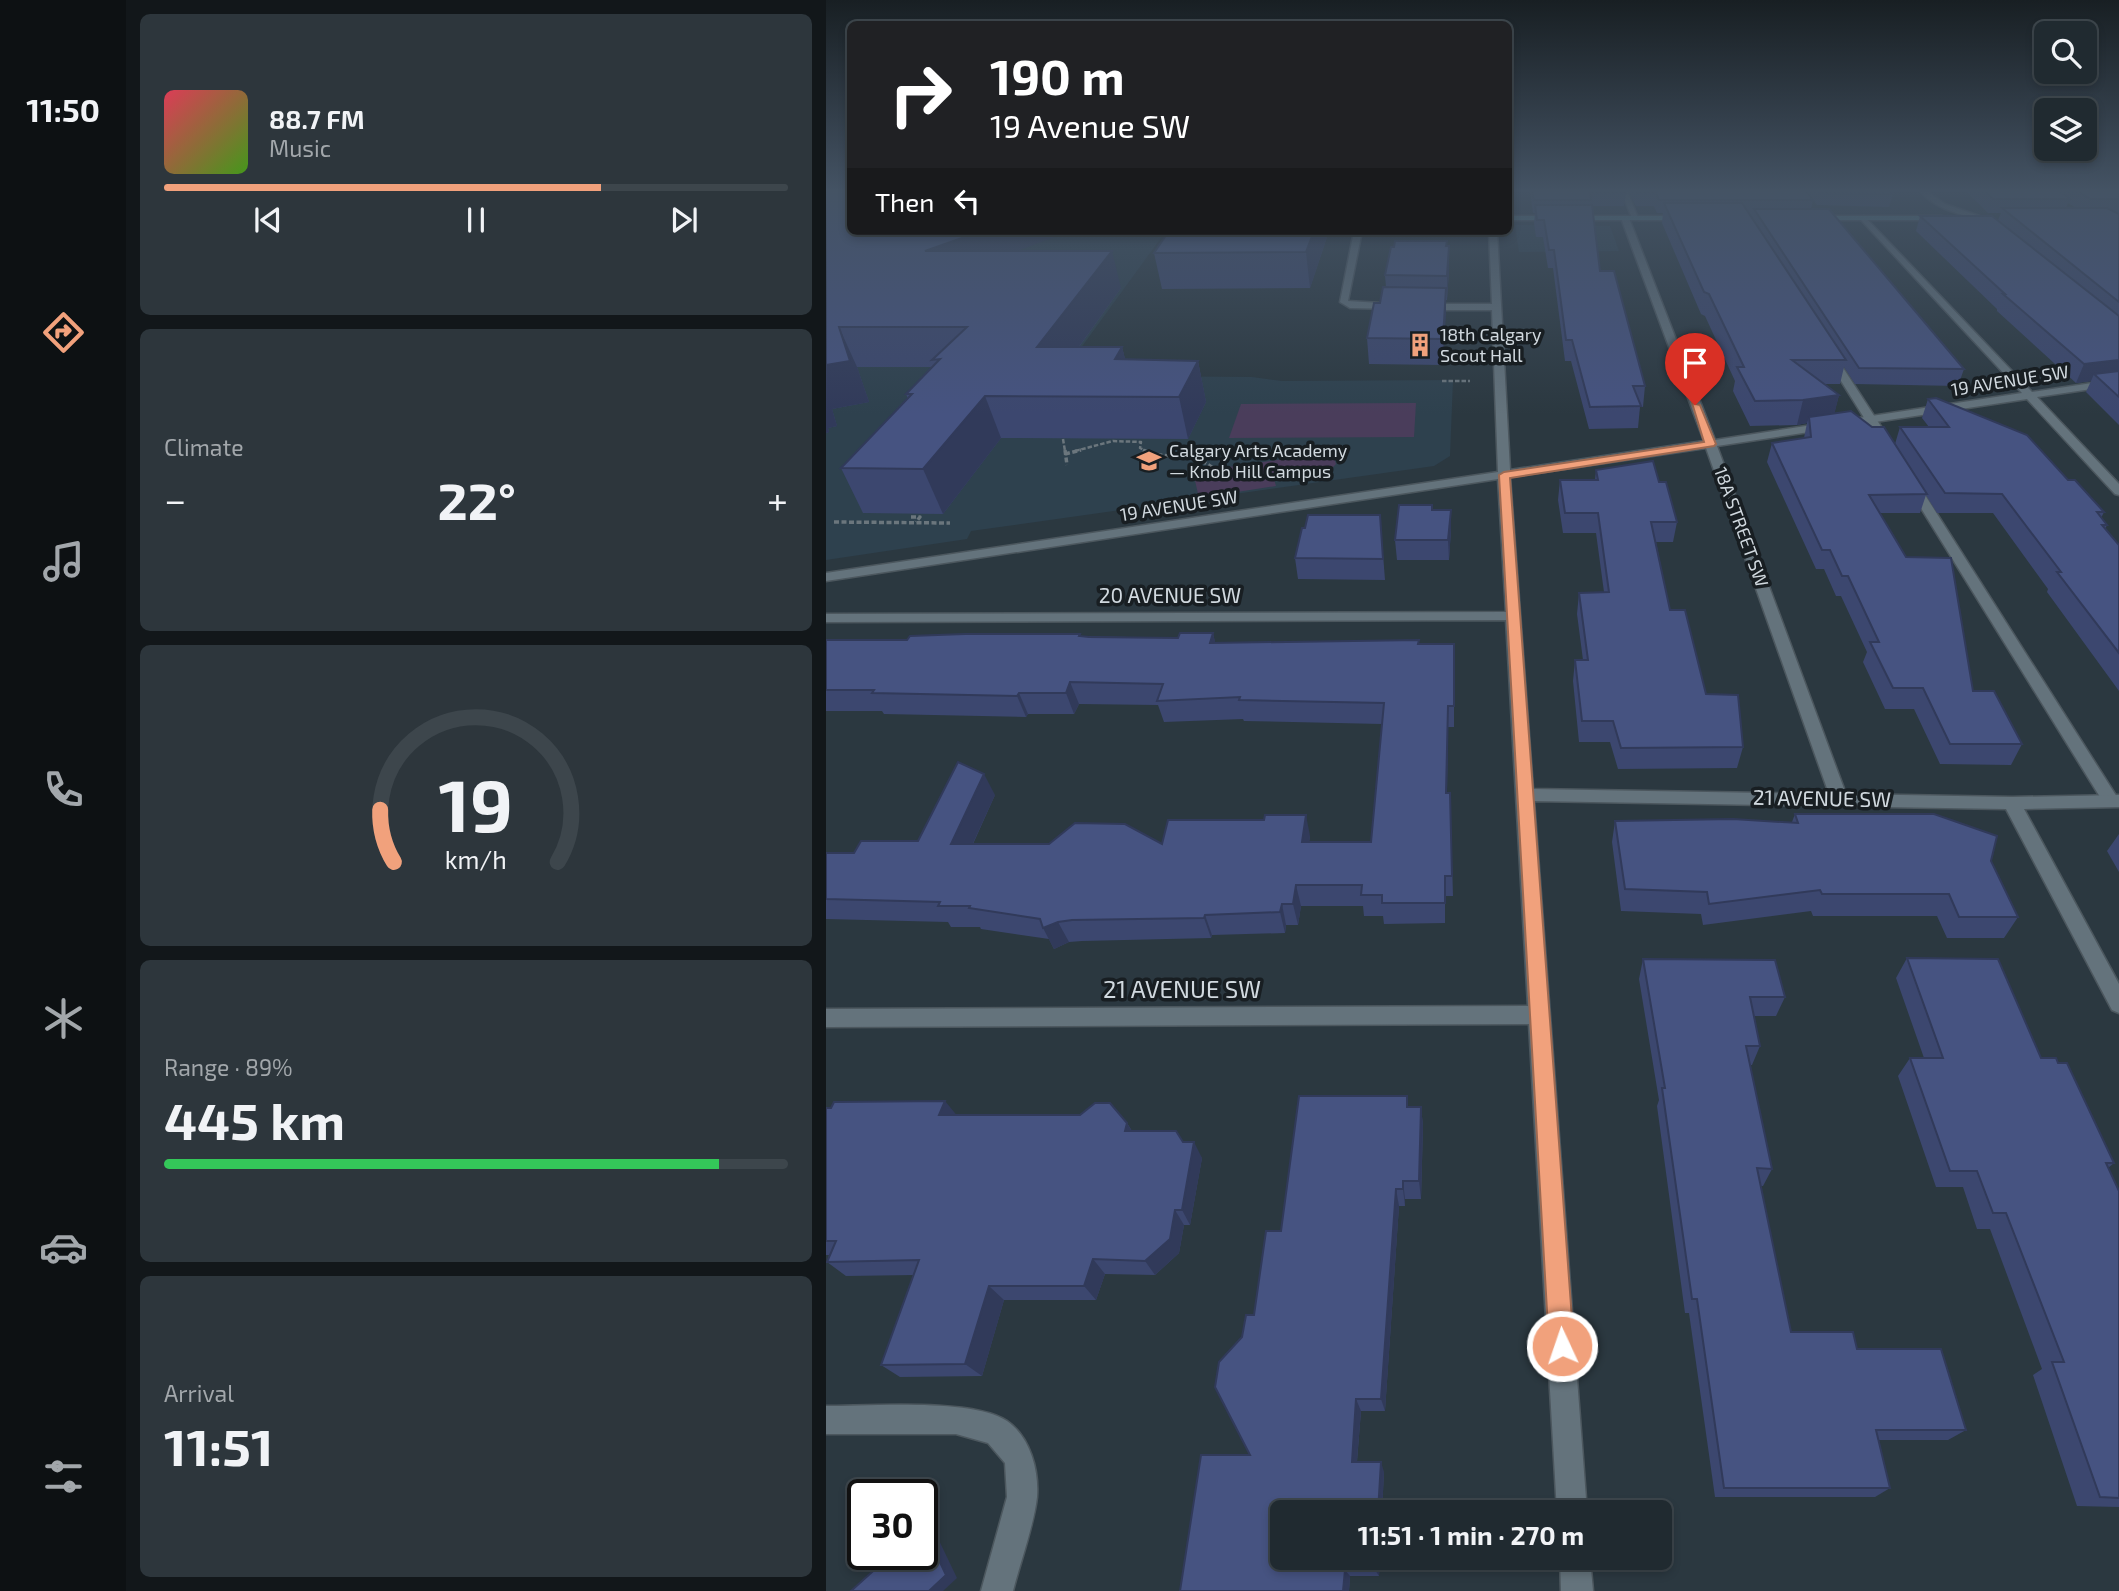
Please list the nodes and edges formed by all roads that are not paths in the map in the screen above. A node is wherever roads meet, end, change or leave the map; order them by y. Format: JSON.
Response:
{"nodes":[{"id":1,"x":1350,"y":265,"type":"edge"},
{"id":2,"x":1495,"y":265,"type":"edge"},
{"id":3,"x":1647,"y":265,"type":"edge"},
{"id":4,"x":1908,"y":265,"type":"edge"},
{"id":5,"x":1403,"y":307,"type":"edge"},
{"id":6,"x":1415,"y":307,"type":"edge"},
{"id":7,"x":1498,"y":307,"type":"junction"},
{"id":8,"x":1827,"y":351,"type":"edge"},
{"id":9,"x":2119,"y":382,"type":"edge"},
{"id":10,"x":2030,"y":396,"type":"junction"},
{"id":11,"x":1871,"y":420,"type":"junction"},
{"id":12,"x":1710,"y":444,"type":"junction"},
{"id":13,"x":1504,"y":475,"type":"junction"},
{"id":14,"x":2119,"y":491,"type":"edge"},
{"id":15,"x":826,"y":578,"type":"edge"},
{"id":16,"x":1514,"y":617,"type":"junction"},
{"id":17,"x":826,"y":618,"type":"edge"},
{"id":18,"x":1524,"y":795,"type":"junction"},
{"id":19,"x":1839,"y":799,"type":"junction"},
{"id":20,"x":2115,"y":801,"type":"edge"},
{"id":21,"x":2012,"y":803,"type":"junction"},
{"id":22,"x":2119,"y":1004,"type":"edge"},
{"id":23,"x":1538,"y":1015,"type":"junction"},
{"id":24,"x":826,"y":1018,"type":"edge"},
{"id":25,"x":826,"y":1420,"type":"edge"},
{"id":26,"x":1571,"y":1500,"type":"edge"},
{"id":27,"x":1576,"y":1570,"type":"edge"},
{"id":28,"x":997,"y":1591,"type":"edge"},
{"id":29,"x":1577,"y":1591,"type":"edge"}],
"edges":[{"from":1,"to":5,"type":"street"},
{"from":2,"to":7,"type":"street"},
{"from":3,"to":12,"type":"street","name":"18A STREET SW"},
{"from":4,"to":10,"type":"street"},
{"from":6,"to":7,"type":"street"},
{"from":7,"to":13,"type":"street"},
{"from":8,"to":11,"type":"street"},
{"from":9,"to":10,"type":"street","name":"19 AVENUE SW"},
{"from":10,"to":11,"type":"street","name":"19 AVENUE SW"},
{"from":10,"to":14,"type":"street"},
{"from":11,"to":12,"type":"street","name":"19 AVENUE SW"},
{"from":11,"to":20,"type":"street"},
{"from":12,"to":13,"type":"street","name":"19 AVENUE SW"},
{"from":12,"to":19,"type":"street","name":"18A STREET SW"},
{"from":13,"to":15,"type":"street","name":"19 AVENUE SW"},
{"from":13,"to":16,"type":"street"},
{"from":16,"to":17,"type":"street","name":"20 AVENUE SW"},
{"from":16,"to":18,"type":"street"},
{"from":18,"to":19,"type":"street","name":"21 AVENUE SW"},
{"from":18,"to":23,"type":"street"},
{"from":19,"to":21,"type":"street","name":"21 AVENUE SW"},
{"from":20,"to":21,"type":"street","name":"21 AVENUE SW"},
{"from":21,"to":22,"type":"street"},
{"from":23,"to":24,"type":"street","name":"21 AVENUE SW"},
{"from":23,"to":26,"type":"street"},
{"from":25,"to":28,"type":"street"},
{"from":27,"to":29,"type":"street"}]}
